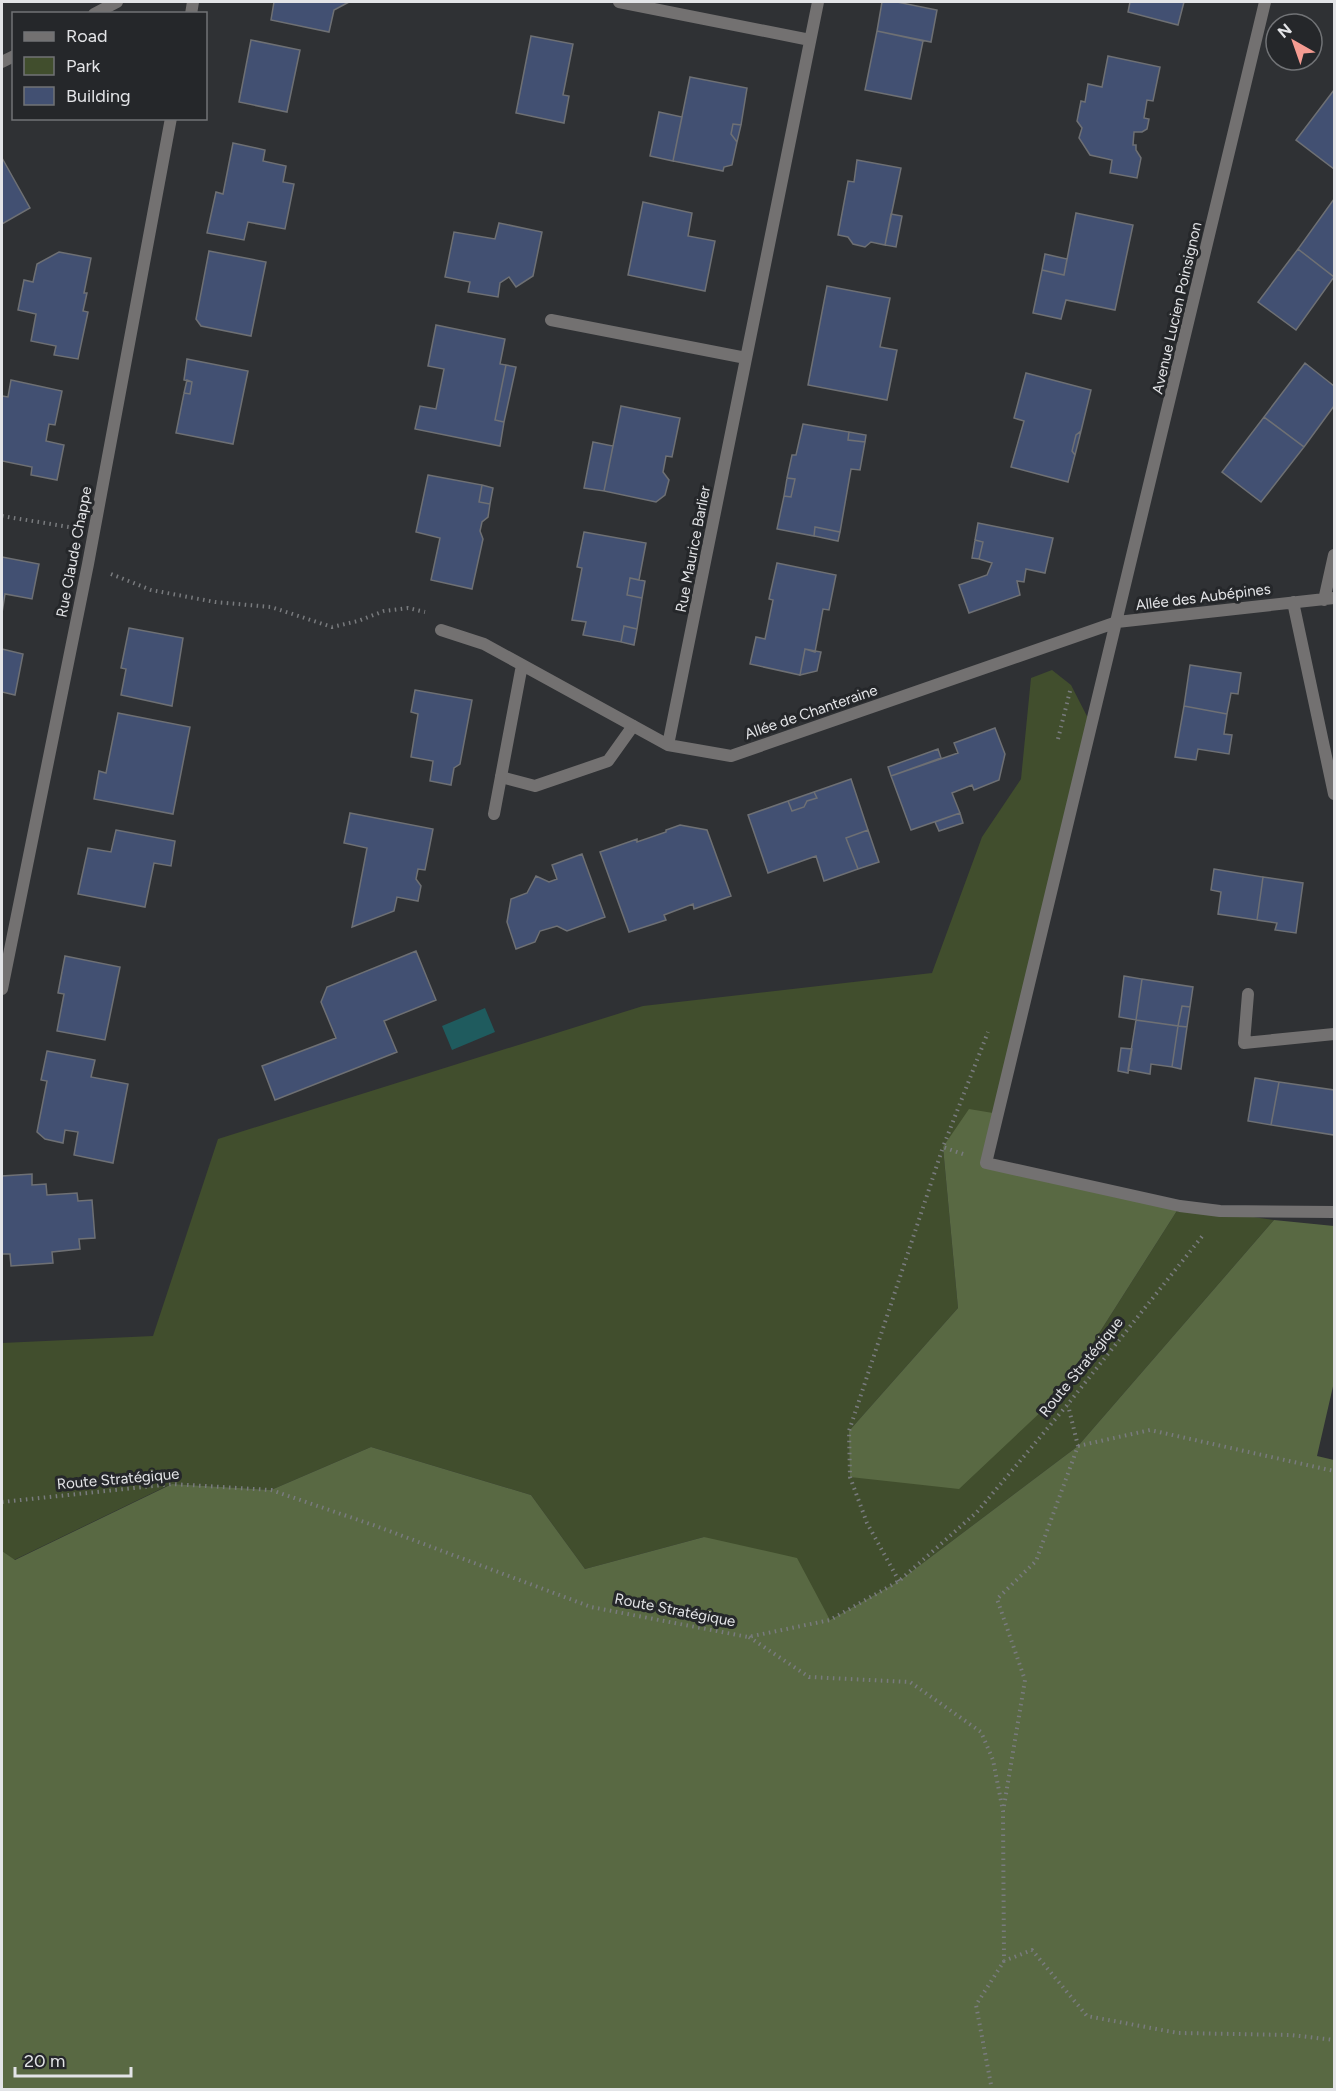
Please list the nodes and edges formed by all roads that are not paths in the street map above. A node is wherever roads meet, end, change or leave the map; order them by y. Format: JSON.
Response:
{"nodes":[{"id":1,"x":117,"y":2,"type":"edge"},
{"id":2,"x":618,"y":2,"type":"edge"},
{"id":3,"x":818,"y":2,"type":"edge"},
{"id":4,"x":1265,"y":2,"type":"edge"},
{"id":5,"x":98,"y":12,"type":"edge"},
{"id":6,"x":810,"y":40,"type":"junction"},
{"id":7,"x":171,"y":120,"type":"edge"},
{"id":8,"x":551,"y":320,"type":"dead end"},
{"id":9,"x":746,"y":358,"type":"junction"},
{"id":10,"x":1335,"y":555,"type":"edge"},
{"id":11,"x":1329,"y":599,"type":"edge"},
{"id":12,"x":1293,"y":602,"type":"junction"},
{"id":13,"x":1117,"y":622,"type":"junction"},
{"id":14,"x":441,"y":630,"type":"road end"},
{"id":15,"x":522,"y":665,"type":"junction"},
{"id":16,"x":633,"y":726,"type":"junction"},
{"id":17,"x":668,"y":745,"type":"junction"},
{"id":18,"x":501,"y":777,"type":"junction"},
{"id":19,"x":1335,"y":794,"type":"edge"},
{"id":20,"x":494,"y":814,"type":"dead end"},
{"id":21,"x":2,"y":990,"type":"edge"},
{"id":22,"x":1248,"y":994,"type":"dead end"},
{"id":23,"x":1335,"y":1034,"type":"edge"},
{"id":24,"x":1335,"y":1212,"type":"edge"}],
"edges":[{"from":1,"to":5,"type":"street"},
{"from":2,"to":6,"type":"street"},
{"from":3,"to":6,"type":"street","name":"Rue Maurice Barlier"},
{"from":4,"to":13,"type":"street","name":"Avenue Lucien Poinsignon"},
{"from":6,"to":9,"type":"street","name":"Rue Maurice Barlier"},
{"from":7,"to":21,"type":"street","name":"Rue Claude Chappe"},
{"from":8,"to":9,"type":"street"},
{"from":9,"to":17,"type":"street","name":"Rue Maurice Barlier"},
{"from":10,"to":11,"type":"street"},
{"from":11,"to":12,"type":"street","name":"Allée des Aubépines"},
{"from":12,"to":13,"type":"street","name":"Allée des Aubépines"},
{"from":12,"to":19,"type":"street","name":"Allée des Aubépines"},
{"from":13,"to":17,"type":"street","name":"Allée de Chanteraine"},
{"from":13,"to":24,"type":"street","name":"Avenue Lucien Poinsignon"},
{"from":14,"to":15,"type":"street","name":"Allée de Chanteraine"},
{"from":15,"to":16,"type":"street","name":"Allée de Chanteraine"},
{"from":15,"to":18,"type":"street"},
{"from":16,"to":17,"type":"street","name":"Allée de Chanteraine"},
{"from":16,"to":18,"type":"street"},
{"from":18,"to":20,"type":"street"},
{"from":22,"to":23,"type":"street"}]}
